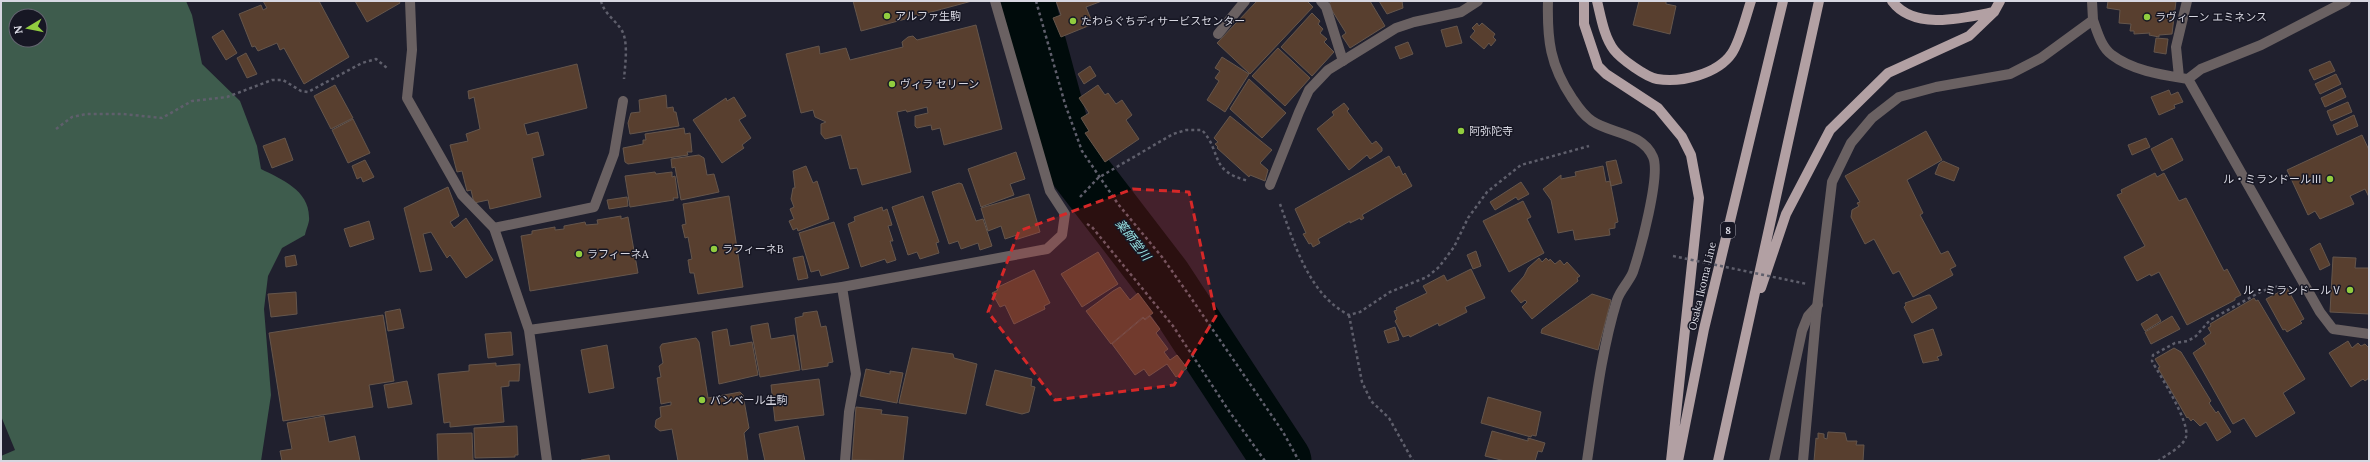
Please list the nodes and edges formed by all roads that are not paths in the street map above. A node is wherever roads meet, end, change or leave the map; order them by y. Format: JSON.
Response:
{"nodes":[{"id":1,"x":410,"y":1,"type":"edge"},
{"id":2,"x":995,"y":1,"type":"edge"},
{"id":3,"x":1245,"y":1,"type":"edge"},
{"id":4,"x":1321,"y":1,"type":"edge"},
{"id":5,"x":1478,"y":1,"type":"edge"},
{"id":6,"x":1548,"y":1,"type":"edge"},
{"id":7,"x":1584,"y":1,"type":"edge"},
{"id":8,"x":1597,"y":1,"type":"edge"},
{"id":9,"x":1751,"y":1,"type":"edge"},
{"id":10,"x":1783,"y":1,"type":"edge"},
{"id":11,"x":1819,"y":1,"type":"edge"},
{"id":12,"x":1892,"y":1,"type":"edge"},
{"id":13,"x":2000,"y":1,"type":"edge"},
{"id":14,"x":2092,"y":1,"type":"edge"},
{"id":15,"x":2187,"y":1,"type":"edge"},
{"id":16,"x":2346,"y":1,"type":"edge"},
{"id":17,"x":1994,"y":12,"type":"junction"},
{"id":18,"x":2093,"y":20,"type":"junction"},
{"id":19,"x":1218,"y":34,"type":"dead end"},
{"id":20,"x":1343,"y":61,"type":"junction"},
{"id":21,"x":2184,"y":78,"type":"junction"},
{"id":22,"x":623,"y":101,"type":"road end"},
{"id":23,"x":1270,"y":185,"type":"road end"},
{"id":24,"x":494,"y":228,"type":"junction"},
{"id":25,"x":842,"y":287,"type":"junction"},
{"id":26,"x":1818,"y":305,"type":"junction"},
{"id":27,"x":529,"y":330,"type":"junction"},
{"id":28,"x":2369,"y":334,"type":"edge"},
{"id":29,"x":1744,"y":339,"type":"junction"},
{"id":30,"x":547,"y":461,"type":"edge"},
{"id":31,"x":846,"y":461,"type":"edge"},
{"id":32,"x":1587,"y":461,"type":"edge"},
{"id":33,"x":1671,"y":461,"type":"edge"},
{"id":34,"x":1678,"y":461,"type":"edge"},
{"id":35,"x":1718,"y":461,"type":"edge"},
{"id":36,"x":1774,"y":461,"type":"edge"},
{"id":37,"x":1803,"y":461,"type":"edge"}],
"edges":[{"from":1,"to":24,"type":"street"},
{"from":2,"to":25,"type":"street"},
{"from":3,"to":19,"type":"street"},
{"from":4,"to":20,"type":"street"},
{"from":5,"to":20,"type":"street"},
{"from":6,"to":32,"type":"street"},
{"from":7,"to":33,"type":"main road"},
{"from":8,"to":9,"type":"main road"},
{"from":10,"to":34,"type":"main road","name":"Osaka Ikoma Line","number":"8"},
{"from":11,"to":29,"type":"main road"},
{"from":12,"to":17,"type":"main road"},
{"from":13,"to":17,"type":"main road"},
{"from":14,"to":18,"type":"street"},
{"from":15,"to":21,"type":"street"},
{"from":16,"to":21,"type":"street"},
{"from":17,"to":29,"type":"main road"},
{"from":18,"to":21,"type":"street"},
{"from":18,"to":26,"type":"street"},
{"from":20,"to":23,"type":"street"},
{"from":21,"to":28,"type":"street"},
{"from":22,"to":24,"type":"street"},
{"from":24,"to":27,"type":"street"},
{"from":25,"to":27,"type":"street"},
{"from":25,"to":31,"type":"street"},
{"from":26,"to":36,"type":"street"},
{"from":26,"to":37,"type":"street"},
{"from":27,"to":30,"type":"street"},
{"from":29,"to":35,"type":"main road"}]}
